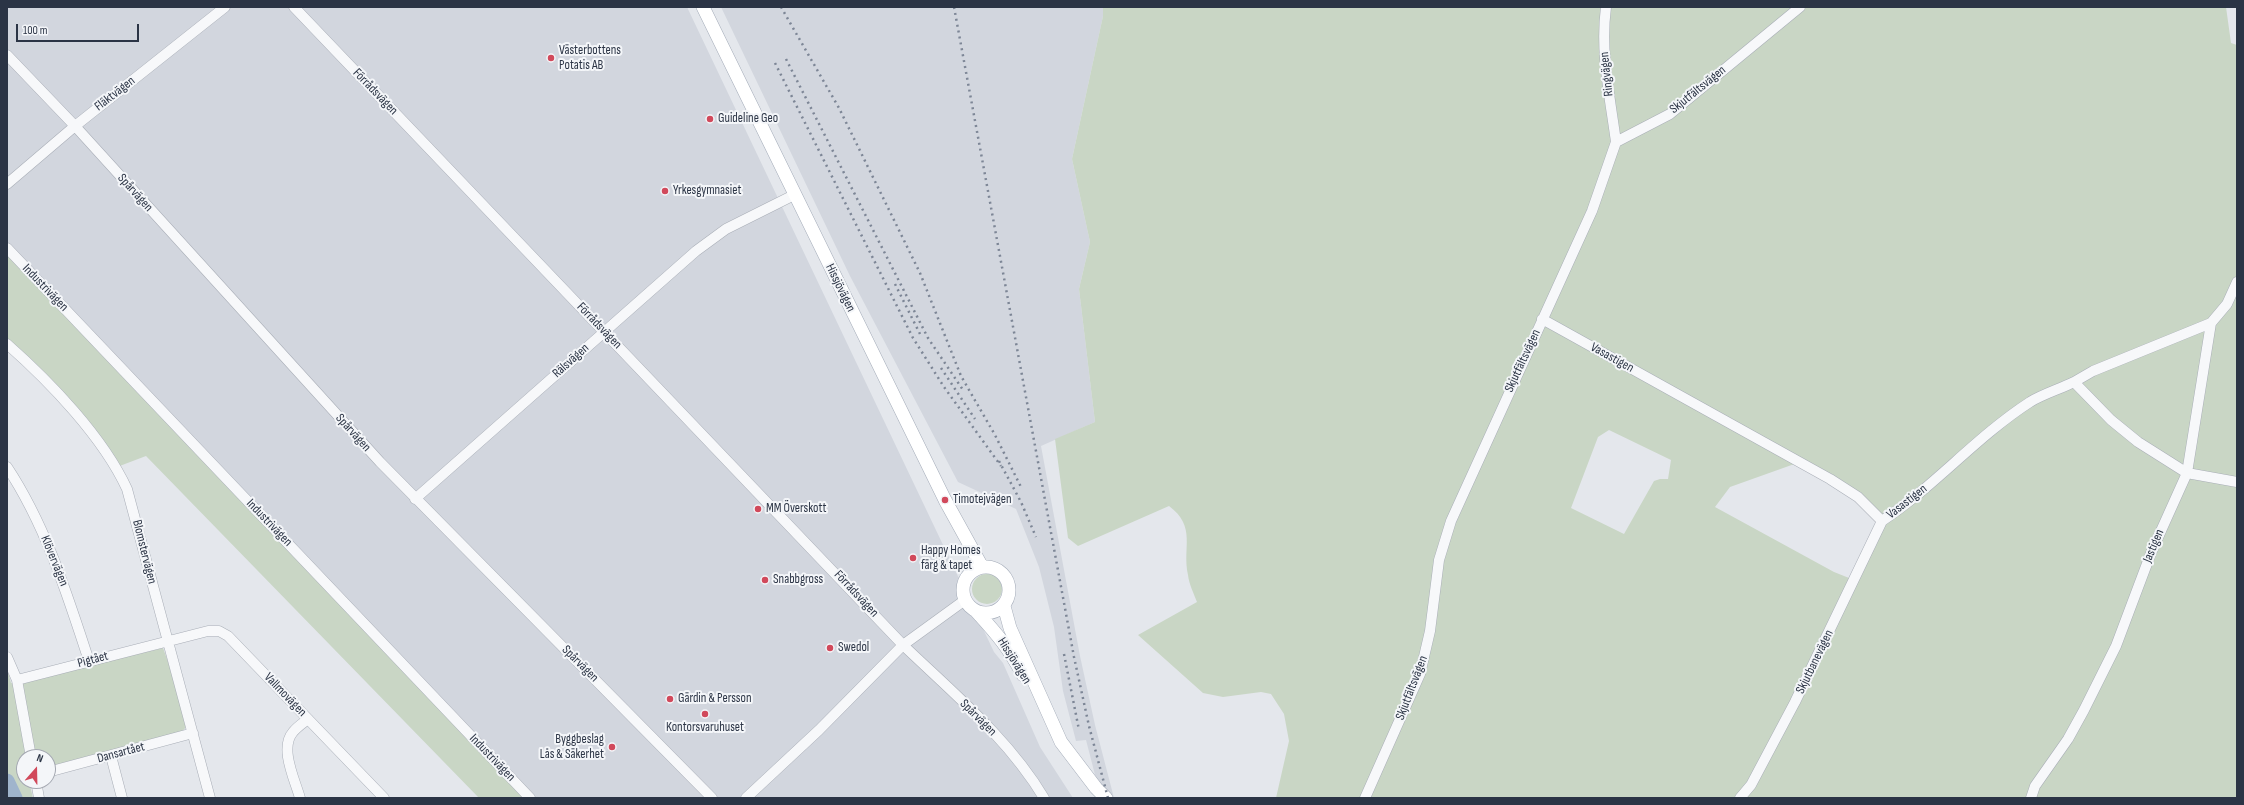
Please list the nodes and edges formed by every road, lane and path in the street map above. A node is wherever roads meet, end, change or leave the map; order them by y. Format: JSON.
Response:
{"nodes":[{"id":1,"x":226,"y":7,"type":"edge"},
{"id":2,"x":294,"y":7,"type":"edge"},
{"id":3,"x":703,"y":7,"type":"edge"},
{"id":4,"x":1606,"y":7,"type":"edge"},
{"id":5,"x":1800,"y":7,"type":"edge"},
{"id":6,"x":7,"y":55,"type":"edge"},
{"id":7,"x":75,"y":126,"type":"junction"},
{"id":8,"x":1616,"y":142,"type":"junction"},
{"id":9,"x":7,"y":184,"type":"edge"},
{"id":10,"x":794,"y":195,"type":"junction"},
{"id":11,"x":7,"y":248,"type":"edge"},
{"id":12,"x":2237,"y":282,"type":"edge"},
{"id":13,"x":1542,"y":319,"type":"junction"},
{"id":14,"x":2211,"y":323,"type":"junction"},
{"id":15,"x":604,"y":331,"type":"junction"},
{"id":16,"x":7,"y":344,"type":"edge"},
{"id":17,"x":2074,"y":382,"type":"junction"},
{"id":18,"x":7,"y":466,"type":"edge"},
{"id":19,"x":2187,"y":473,"type":"junction"},
{"id":20,"x":2237,"y":482,"type":"edge"},
{"id":21,"x":415,"y":499,"type":"junction"},
{"id":22,"x":1882,"y":521,"type":"junction"},
{"id":23,"x":982,"y":567,"type":"junction"},
{"id":24,"x":965,"y":600,"type":"junction"},
{"id":25,"x":1004,"y":606,"type":"junction"},
{"id":26,"x":976,"y":611,"type":"junction"},
{"id":27,"x":169,"y":640,"type":"junction"},
{"id":28,"x":903,"y":645,"type":"junction"},
{"id":29,"x":7,"y":657,"type":"edge"},
{"id":30,"x":90,"y":661,"type":"junction"},
{"id":31,"x":17,"y":680,"type":"junction"},
{"id":32,"x":1048,"y":714,"type":"junction"},
{"id":33,"x":308,"y":719,"type":"junction"},
{"id":34,"x":193,"y":733,"type":"junction"},
{"id":35,"x":30,"y":749,"type":"edge"},
{"id":36,"x":111,"y":756,"type":"junction"},
{"id":37,"x":56,"y":770,"type":"edge"},
{"id":38,"x":122,"y":798,"type":"edge"},
{"id":39,"x":210,"y":798,"type":"edge"},
{"id":40,"x":300,"y":798,"type":"edge"},
{"id":41,"x":384,"y":798,"type":"edge"},
{"id":42,"x":530,"y":798,"type":"edge"},
{"id":43,"x":712,"y":798,"type":"edge"},
{"id":44,"x":746,"y":798,"type":"edge"},
{"id":45,"x":1044,"y":798,"type":"edge"},
{"id":46,"x":1106,"y":798,"type":"edge"},
{"id":47,"x":1365,"y":798,"type":"edge"},
{"id":48,"x":1740,"y":798,"type":"edge"},
{"id":49,"x":2031,"y":798,"type":"edge"}],
"edges":[{"from":1,"to":7,"type":"street","name":"Fläktvägen"},
{"from":2,"to":15,"type":"street","name":"Förrådsvägen"},
{"from":3,"to":10,"type":"main road","name":"Hissjövägen"},
{"from":4,"to":8,"type":"street","name":"Ringvägen"},
{"from":5,"to":8,"type":"street","name":"Skjutfältsvägen"},
{"from":6,"to":7,"type":"street","name":"Spårvägen"},
{"from":7,"to":9,"type":"street","name":"Fläktvägen"},
{"from":7,"to":21,"type":"street","name":"Spårvägen"},
{"from":8,"to":13,"type":"street","name":"Skjutfältsvägen"},
{"from":10,"to":15,"type":"street","name":"Rälsvägen"},
{"from":10,"to":23,"type":"main road","name":"Hissjövägen"},
{"from":11,"to":42,"type":"street","name":"Industrivägen"},
{"from":12,"to":14,"type":"street"},
{"from":13,"to":22,"type":"street","name":"Vasastigen"},
{"from":13,"to":47,"type":"street","name":"Skjutfältsvägen"},
{"from":14,"to":17,"type":"street","name":"Vasastigen"},
{"from":14,"to":19,"type":"street","name":"Jastigen"},
{"from":15,"to":21,"type":"street","name":"Rälsvägen"},
{"from":15,"to":28,"type":"street","name":"Förrådsvägen"},
{"from":16,"to":27,"type":"street","name":"Blomstervägen"},
{"from":17,"to":19,"type":"street"},
{"from":17,"to":22,"type":"street","name":"Vasastigen"},
{"from":18,"to":30,"type":"street","name":"Klövervägen"},
{"from":19,"to":20,"type":"street"},
{"from":19,"to":49,"type":"street","name":"Jastigen"},
{"from":21,"to":43,"type":"street","name":"Spårvägen"},
{"from":22,"to":48,"type":"street","name":"Skjutbanevägen"},
{"from":23,"to":24,"type":"main road"},
{"from":23,"to":25,"type":"main road"},
{"from":24,"to":26,"type":"main road"},
{"from":24,"to":28,"type":"street"},
{"from":25,"to":26,"type":"main road"},
{"from":25,"to":32,"type":"main road","name":"Hissjövägen"},
{"from":26,"to":32,"type":"main road","name":"Hissjövägen"},
{"from":27,"to":30,"type":"street","name":"Pigtået"},
{"from":27,"to":33,"type":"street","name":"Vallmovägen"},
{"from":27,"to":34,"type":"street","name":"Blomstervägen"},
{"from":28,"to":44,"type":"street"},
{"from":28,"to":45,"type":"street","name":"Spårvägen"},
{"from":29,"to":31,"type":"street"},
{"from":30,"to":31,"type":"street","name":"Pigtået"},
{"from":31,"to":35,"type":"street"},
{"from":32,"to":46,"type":"main road","name":"Hissjövägen"},
{"from":33,"to":40,"type":"street"},
{"from":33,"to":41,"type":"street","name":"Vallmovägen"},
{"from":34,"to":36,"type":"street","name":"Dansartået"},
{"from":34,"to":39,"type":"street","name":"Blomstervägen"},
{"from":36,"to":37,"type":"street","name":"Dansartået"},
{"from":36,"to":38,"type":"street"}]}
